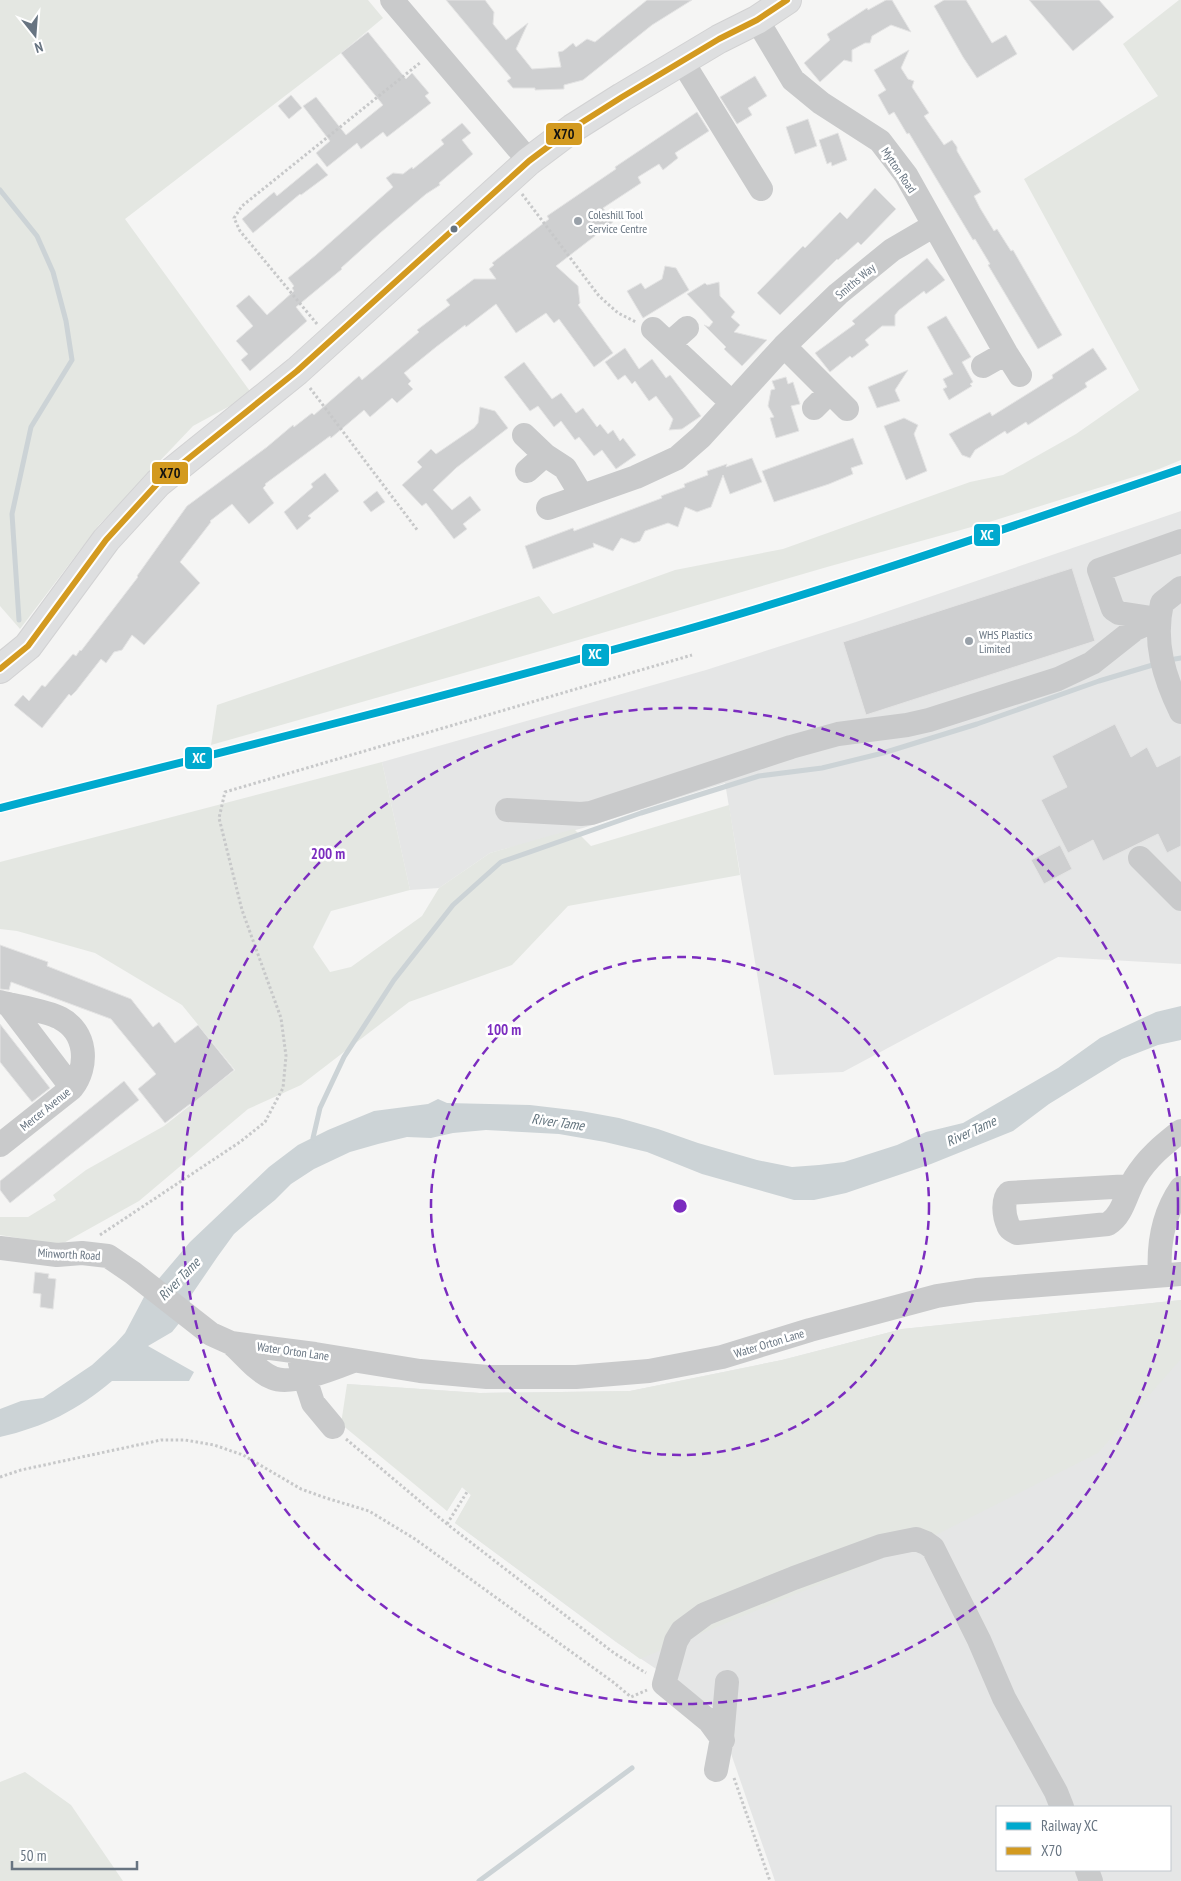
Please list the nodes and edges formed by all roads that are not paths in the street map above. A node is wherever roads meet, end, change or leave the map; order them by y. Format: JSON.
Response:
{"nodes":[{"id":1,"x":392,"y":0,"type":"edge"},
{"id":2,"x":787,"y":0,"type":"edge"},
{"id":3,"x":757,"y":20,"type":"junction"},
{"id":4,"x":682,"y":61,"type":"junction"},
{"id":5,"x":520,"y":170,"type":"junction"},
{"id":6,"x":761,"y":189,"type":"dead end"},
{"id":7,"x":933,"y":226,"type":"junction"},
{"id":8,"x":670,"y":334,"type":"road end"},
{"id":9,"x":784,"y":346,"type":"junction"},
{"id":10,"x":1006,"y":352,"type":"junction"},
{"id":11,"x":983,"y":366,"type":"dead end"},
{"id":12,"x":1020,"y":375,"type":"dead end"},
{"id":13,"x":731,"y":402,"type":"junction"},
{"id":14,"x":847,"y":409,"type":"dead end"},
{"id":15,"x":524,"y":435,"type":"dead end"},
{"id":16,"x":545,"y":455,"type":"junction"},
{"id":17,"x":527,"y":471,"type":"dead end"},
{"id":18,"x":582,"y":496,"type":"junction"},
{"id":19,"x":548,"y":508,"type":"dead end"},
{"id":20,"x":1181,"y":542,"type":"edge"},
{"id":21,"x":1181,"y":588,"type":"edge"},
{"id":22,"x":1158,"y":619,"type":"junction"},
{"id":23,"x":0,"y":670,"type":"edge"},
{"id":24,"x":1181,"y":712,"type":"edge"},
{"id":25,"x":507,"y":810,"type":"dead end"},
{"id":26,"x":1140,"y":858,"type":"dead end"},
{"id":27,"x":1181,"y":898,"type":"edge"},
{"id":28,"x":4,"y":1003,"type":"edge"},
{"id":29,"x":72,"y":1088,"type":"junction"},
{"id":30,"x":1181,"y":1131,"type":"edge"},
{"id":31,"x":0,"y":1145,"type":"edge"},
{"id":32,"x":1131,"y":1186,"type":"junction"},
{"id":33,"x":1177,"y":1199,"type":"edge"},
{"id":34,"x":0,"y":1248,"type":"edge"},
{"id":35,"x":1170,"y":1275,"type":"edge"},
{"id":36,"x":221,"y":1338,"type":"junction"},
{"id":37,"x":293,"y":1351,"type":"junction"},
{"id":38,"x":355,"y":1361,"type":"junction"},
{"id":39,"x":305,"y":1378,"type":"junction"},
{"id":40,"x":332,"y":1427,"type":"road end"},
{"id":41,"x":727,"y":1682,"type":"dead end"},
{"id":42,"x":723,"y":1738,"type":"junction"},
{"id":43,"x":716,"y":1770,"type":"dead end"},
{"id":44,"x":1062,"y":1806,"type":"edge"}],
"edges":[{"from":1,"to":5,"type":"street"},
{"from":2,"to":3,"type":"main road"},
{"from":3,"to":4,"type":"main road"},
{"from":3,"to":7,"type":"street","name":"Mytton Road"},
{"from":4,"to":5,"type":"main road"},
{"from":4,"to":6,"type":"street"},
{"from":5,"to":23,"type":"main road"},
{"from":7,"to":9,"type":"street","name":"Smiths Way"},
{"from":7,"to":10,"type":"street","name":"Mytton Road"},
{"from":8,"to":13,"type":"street"},
{"from":9,"to":13,"type":"street","name":"Smiths Way"},
{"from":9,"to":14,"type":"street"},
{"from":10,"to":11,"type":"street"},
{"from":10,"to":12,"type":"street","name":"Mytton Road"},
{"from":13,"to":18,"type":"street","name":"Smiths Way"},
{"from":15,"to":16,"type":"street"},
{"from":16,"to":17,"type":"street"},
{"from":16,"to":18,"type":"street"},
{"from":18,"to":19,"type":"street","name":"Smiths Way"},
{"from":20,"to":22,"type":"street"},
{"from":21,"to":22,"type":"street"},
{"from":22,"to":24,"type":"street"},
{"from":22,"to":25,"type":"street"},
{"from":26,"to":27,"type":"street"},
{"from":28,"to":29,"type":"street"},
{"from":28,"to":29,"type":"street","name":"Mercer Avenue"},
{"from":29,"to":31,"type":"street","name":"Mercer Avenue"},
{"from":30,"to":32,"type":"street"},
{"from":32,"to":32,"type":"street"},
{"from":33,"to":35,"type":"street"},
{"from":34,"to":36,"type":"street","name":"Minworth Road"},
{"from":35,"to":38,"type":"street","name":"Water Orton Lane"},
{"from":36,"to":37,"type":"street","name":"Water Orton Lane"},
{"from":36,"to":39,"type":"street","name":"Water Orton Lane"},
{"from":37,"to":38,"type":"street","name":"Water Orton Lane"},
{"from":37,"to":39,"type":"street"},
{"from":38,"to":39,"type":"street","name":"Water Orton Lane"},
{"from":39,"to":40,"type":"street"},
{"from":41,"to":42,"type":"street"},
{"from":42,"to":43,"type":"street"},
{"from":42,"to":44,"type":"street"}]}
